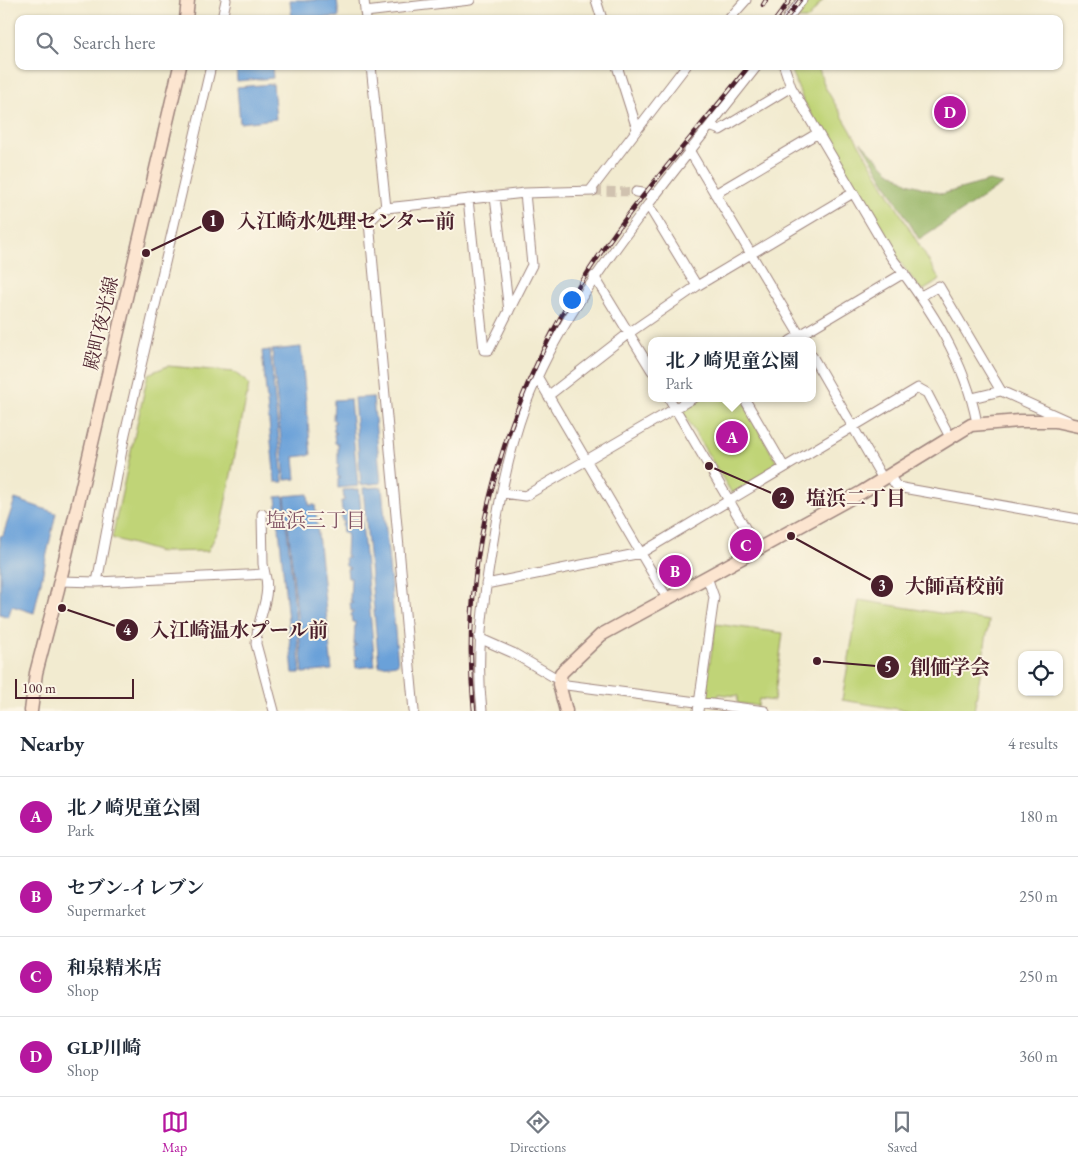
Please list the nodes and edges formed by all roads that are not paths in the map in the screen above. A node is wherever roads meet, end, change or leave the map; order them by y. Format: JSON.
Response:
{"nodes":[{"id":1,"x":188,"y":0,"type":"edge"},
{"id":2,"x":226,"y":0,"type":"edge"},
{"id":3,"x":364,"y":0,"type":"edge"},
{"id":4,"x":470,"y":0,"type":"edge"},
{"id":5,"x":596,"y":0,"type":"edge"},
{"id":6,"x":746,"y":0,"type":"edge"},
{"id":7,"x":802,"y":0,"type":"edge"},
{"id":8,"x":186,"y":15,"type":"edge"},
{"id":9,"x":223,"y":15,"type":"edge"},
{"id":10,"x":366,"y":15,"type":"edge"},
{"id":11,"x":601,"y":15,"type":"edge"},
{"id":12,"x":733,"y":15,"type":"edge"},
{"id":13,"x":790,"y":15,"type":"edge"},
{"id":14,"x":179,"y":70,"type":"edge"},
{"id":15,"x":210,"y":70,"type":"edge"},
{"id":16,"x":371,"y":70,"type":"edge"},
{"id":17,"x":618,"y":70,"type":"edge"},
{"id":18,"x":683,"y":70,"type":"edge"},
{"id":19,"x":754,"y":70,"type":"edge"},
{"id":20,"x":786,"y":70,"type":"edge"},
{"id":21,"x":792,"y":87,"type":"junction"},
{"id":22,"x":710,"y":126,"type":"junction"},
{"id":23,"x":637,"y":129,"type":"junction"},
{"id":24,"x":818,"y":133,"type":"junction"},
{"id":25,"x":690,"y":150,"type":"junction"},
{"id":26,"x":636,"y":192,"type":"tunnel mouth"},
{"id":27,"x":525,"y":193,"type":"junction"},
{"id":28,"x":853,"y":193,"type":"junction"},
{"id":29,"x":656,"y":194,"type":"junction"},
{"id":30,"x":715,"y":194,"type":"junction"},
{"id":31,"x":495,"y":197,"type":"junction"},
{"id":32,"x":468,"y":200,"type":"junction"},
{"id":33,"x":648,"y":205,"type":"junction"},
{"id":34,"x":386,"y":208,"type":"junction"},
{"id":35,"x":751,"y":254,"type":"junction"},
{"id":36,"x":904,"y":273,"type":"junction"},
{"id":37,"x":594,"y":276,"type":"junction"},
{"id":38,"x":697,"y":286,"type":"junction"},
{"id":39,"x":921,"y":296,"type":"junction"},
{"id":40,"x":509,"y":312,"type":"junction"},
{"id":41,"x":630,"y":333,"type":"junction"},
{"id":42,"x":801,"y":337,"type":"edge"},
{"id":43,"x":804,"y":337,"type":"edge"},
{"id":44,"x":648,"y":363,"type":"edge"},
{"id":45,"x":816,"y":363,"type":"edge"},
{"id":46,"x":538,"y":378,"type":"junction"},
{"id":47,"x":1001,"y":391,"type":"junction"},
{"id":48,"x":548,"y":396,"type":"junction"},
{"id":49,"x":972,"y":398,"type":"junction"},
{"id":50,"x":671,"y":402,"type":"edge"},
{"id":51,"x":686,"y":402,"type":"edge"},
{"id":52,"x":746,"y":402,"type":"edge"},
{"id":53,"x":675,"y":409,"type":"junction"},
{"id":54,"x":977,"y":423,"type":"junction"},
{"id":55,"x":1076,"y":426,"type":"edge"},
{"id":56,"x":852,"y":427,"type":"junction"},
{"id":57,"x":950,"y":437,"type":"junction"},
{"id":58,"x":586,"y":461,"type":"junction"},
{"id":59,"x":784,"y":467,"type":"junction"},
{"id":60,"x":886,"y":477,"type":"junction"},
{"id":61,"x":503,"y":493,"type":"junction"},
{"id":62,"x":729,"y":500,"type":"junction"},
{"id":63,"x":262,"y":514,"type":"dead end"},
{"id":64,"x":1078,"y":519,"type":"edge"},
{"id":65,"x":758,"y":550,"type":"junction"},
{"id":66,"x":640,"y":553,"type":"junction"},
{"id":67,"x":265,"y":574,"type":"junction"},
{"id":68,"x":707,"y":577,"type":"junction"},
{"id":69,"x":97,"y":582,"type":"junction"},
{"id":70,"x":486,"y":584,"type":"junction"},
{"id":71,"x":58,"y":591,"type":"junction"},
{"id":72,"x":667,"y":598,"type":"junction"},
{"id":73,"x":479,"y":638,"type":"junction"},
{"id":74,"x":559,"y":682,"type":"junction"},
{"id":75,"x":698,"y":707,"type":"edge"},
{"id":76,"x":31,"y":711,"type":"edge"},
{"id":77,"x":274,"y":711,"type":"edge"},
{"id":78,"x":414,"y":711,"type":"edge"},
{"id":79,"x":482,"y":711,"type":"edge"},
{"id":80,"x":566,"y":711,"type":"edge"},
{"id":81,"x":764,"y":711,"type":"edge"}],
"edges":[{"from":1,"to":8,"type":"street"},
{"from":2,"to":9,"type":"street"},
{"from":3,"to":10,"type":"street"},
{"from":4,"to":10,"type":"street"},
{"from":5,"to":11,"type":"street"},
{"from":6,"to":12,"type":"street"},
{"from":7,"to":13,"type":"street"},
{"from":14,"to":71,"type":"street","name":"殿町夜光線"},
{"from":15,"to":69,"type":"street"},
{"from":16,"to":34,"type":"street"},
{"from":17,"to":23,"type":"street"},
{"from":18,"to":23,"type":"street"},
{"from":19,"to":22,"type":"street"},
{"from":20,"to":21,"type":"street"},
{"from":21,"to":22,"type":"street"},
{"from":21,"to":24,"type":"street"},
{"from":22,"to":25,"type":"street"},
{"from":23,"to":27,"type":"street"},
{"from":24,"to":28,"type":"street"},
{"from":24,"to":30,"type":"street"},
{"from":25,"to":29,"type":"street"},
{"from":25,"to":30,"type":"street"},
{"from":26,"to":29,"type":"street"},
{"from":27,"to":31,"type":"street"},
{"from":27,"to":40,"type":"street"},
{"from":28,"to":35,"type":"street"},
{"from":28,"to":36,"type":"street"},
{"from":29,"to":33,"type":"street"},
{"from":30,"to":35,"type":"street"},
{"from":31,"to":32,"type":"street"},
{"from":31,"to":40,"type":"street"},
{"from":32,"to":34,"type":"street"},
{"from":32,"to":40,"type":"street"},
{"from":33,"to":37,"type":"street"},
{"from":33,"to":38,"type":"street"},
{"from":34,"to":78,"type":"street"},
{"from":35,"to":38,"type":"street"},
{"from":35,"to":42,"type":"street"},
{"from":36,"to":39,"type":"street"},
{"from":36,"to":43,"type":"street"},
{"from":37,"to":41,"type":"street"},
{"from":37,"to":46,"type":"street"},
{"from":38,"to":41,"type":"street"},
{"from":39,"to":47,"type":"street"},
{"from":39,"to":49,"type":"street"},
{"from":41,"to":44,"type":"street"},
{"from":41,"to":48,"type":"street"},
{"from":45,"to":56,"type":"street"},
{"from":46,"to":48,"type":"street"},
{"from":46,"to":61,"type":"street"},
{"from":47,"to":49,"type":"street"},
{"from":47,"to":55,"type":"street"},
{"from":48,"to":58,"type":"street"},
{"from":49,"to":54,"type":"street"},
{"from":50,"to":53,"type":"street"},
{"from":51,"to":53,"type":"street"},
{"from":52,"to":59,"type":"street"},
{"from":53,"to":58,"type":"street"},
{"from":53,"to":62,"type":"street"},
{"from":54,"to":55,"type":"street"},
{"from":54,"to":57,"type":"street"},
{"from":56,"to":57,"type":"street"},
{"from":56,"to":59,"type":"street"},
{"from":56,"to":60,"type":"street"},
{"from":57,"to":60,"type":"street"},
{"from":58,"to":61,"type":"street"},
{"from":58,"to":66,"type":"street"},
{"from":59,"to":62,"type":"street"},
{"from":60,"to":64,"type":"street"},
{"from":60,"to":65,"type":"street"},
{"from":61,"to":70,"type":"street"},
{"from":62,"to":65,"type":"street"},
{"from":62,"to":66,"type":"street"},
{"from":63,"to":67,"type":"street"},
{"from":65,"to":68,"type":"street"},
{"from":66,"to":70,"type":"street"},
{"from":66,"to":72,"type":"street"},
{"from":67,"to":69,"type":"street"},
{"from":67,"to":77,"type":"street"},
{"from":68,"to":72,"type":"street"},
{"from":68,"to":75,"type":"street"},
{"from":69,"to":71,"type":"street"},
{"from":70,"to":73,"type":"street"},
{"from":71,"to":76,"type":"street","name":"殿町夜光線"},
{"from":72,"to":74,"type":"street"},
{"from":73,"to":74,"type":"street"},
{"from":73,"to":79,"type":"street"},
{"from":74,"to":75,"type":"street"},
{"from":74,"to":80,"type":"street"},
{"from":75,"to":81,"type":"street"}]}
